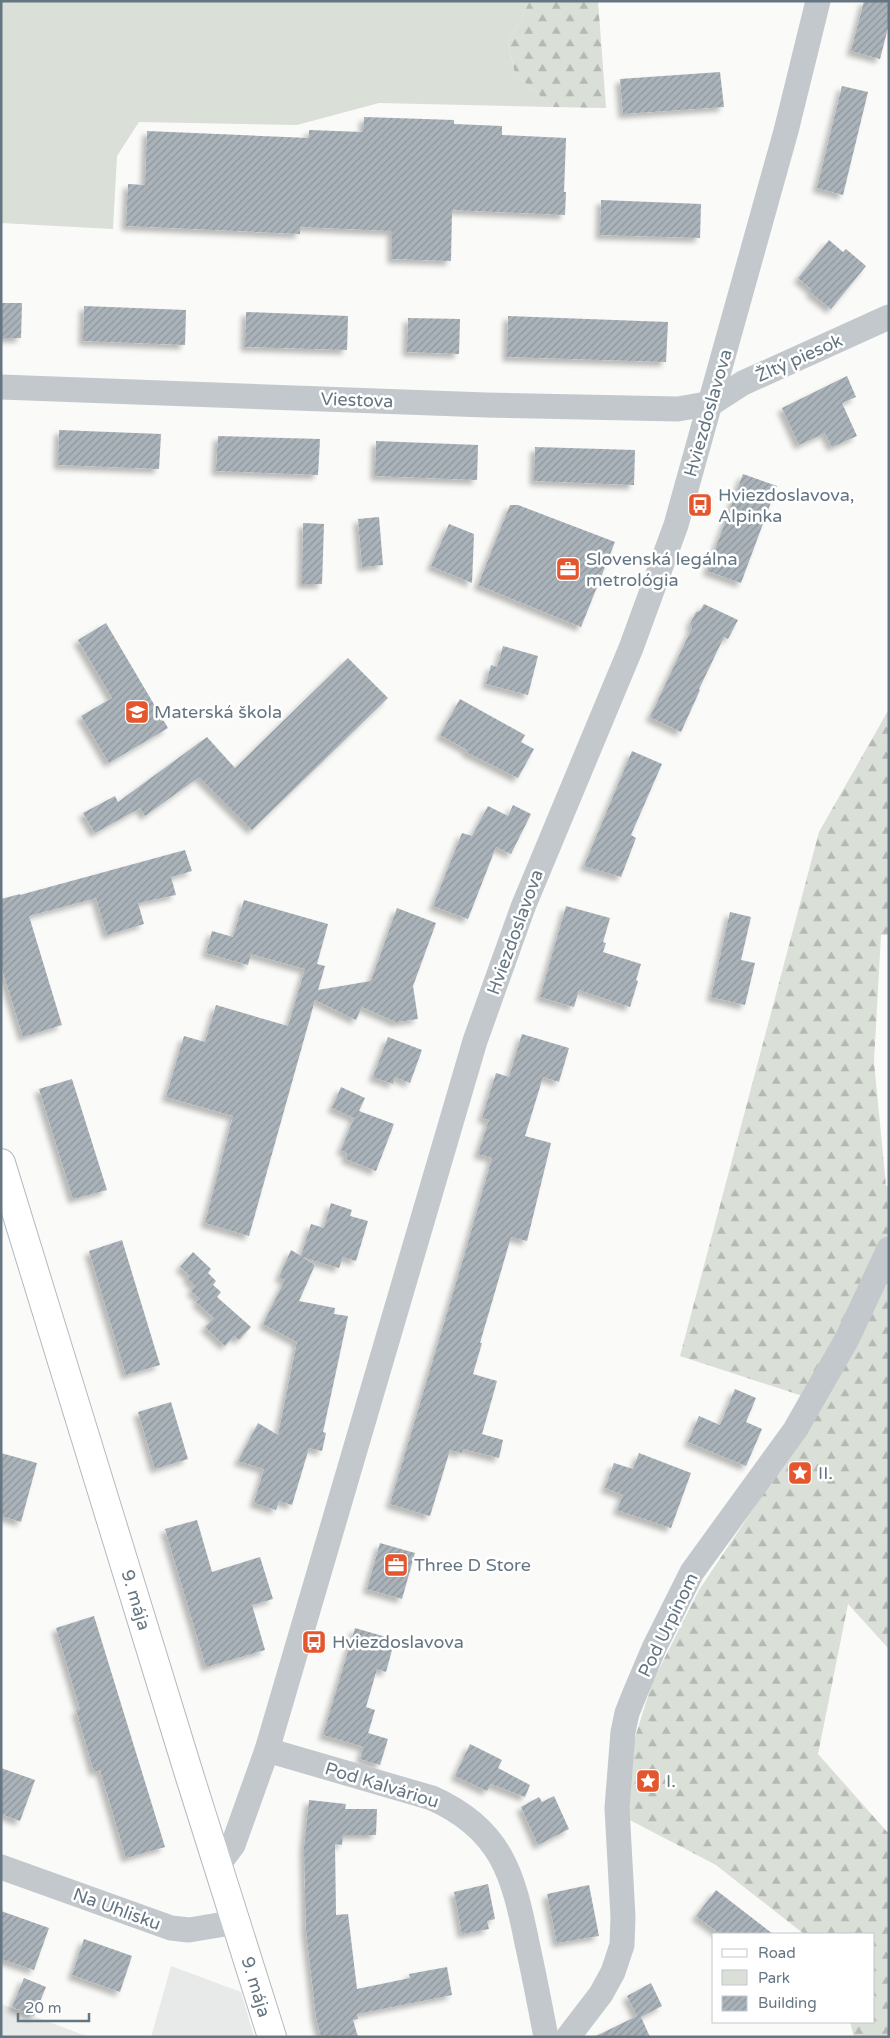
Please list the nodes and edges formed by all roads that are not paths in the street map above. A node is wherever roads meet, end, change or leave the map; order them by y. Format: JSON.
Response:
{"nodes":[{"id":1,"x":818,"y":1,"type":"edge"},
{"id":2,"x":889,"y":317,"type":"edge"},
{"id":3,"x":1,"y":387,"type":"edge"},
{"id":4,"x":712,"y":402,"type":"junction"},
{"id":5,"x":1,"y":1163,"type":"edge"},
{"id":6,"x":889,"y":1249,"type":"edge"},
{"id":7,"x":267,"y":1750,"type":"junction"},
{"id":8,"x":218,"y":1865,"type":"junction"},
{"id":9,"x":1,"y":1867,"type":"edge"},
{"id":10,"x":237,"y":1922,"type":"junction"},
{"id":11,"x":272,"y":2037,"type":"edge"},
{"id":12,"x":546,"y":2037,"type":"edge"},
{"id":13,"x":568,"y":2037,"type":"edge"}],
"edges":[{"from":1,"to":4,"type":"street","name":"Hviezdoslavova"},
{"from":2,"to":4,"type":"street","name":"Žltý piesok"},
{"from":3,"to":4,"type":"street","name":"Viestova"},
{"from":4,"to":7,"type":"street","name":"Hviezdoslavova"},
{"from":5,"to":8,"type":"main road","name":"9. mája"},
{"from":6,"to":13,"type":"street","name":"Pod Urpínom"},
{"from":7,"to":8,"type":"street","name":"Hviezdoslavova"},
{"from":7,"to":12,"type":"street","name":"Pod Kalváriou"},
{"from":8,"to":10,"type":"main road","name":"9. mája"},
{"from":9,"to":10,"type":"street","name":"Na Uhlisku"},
{"from":10,"to":11,"type":"main road","name":"9. mája"}]}
